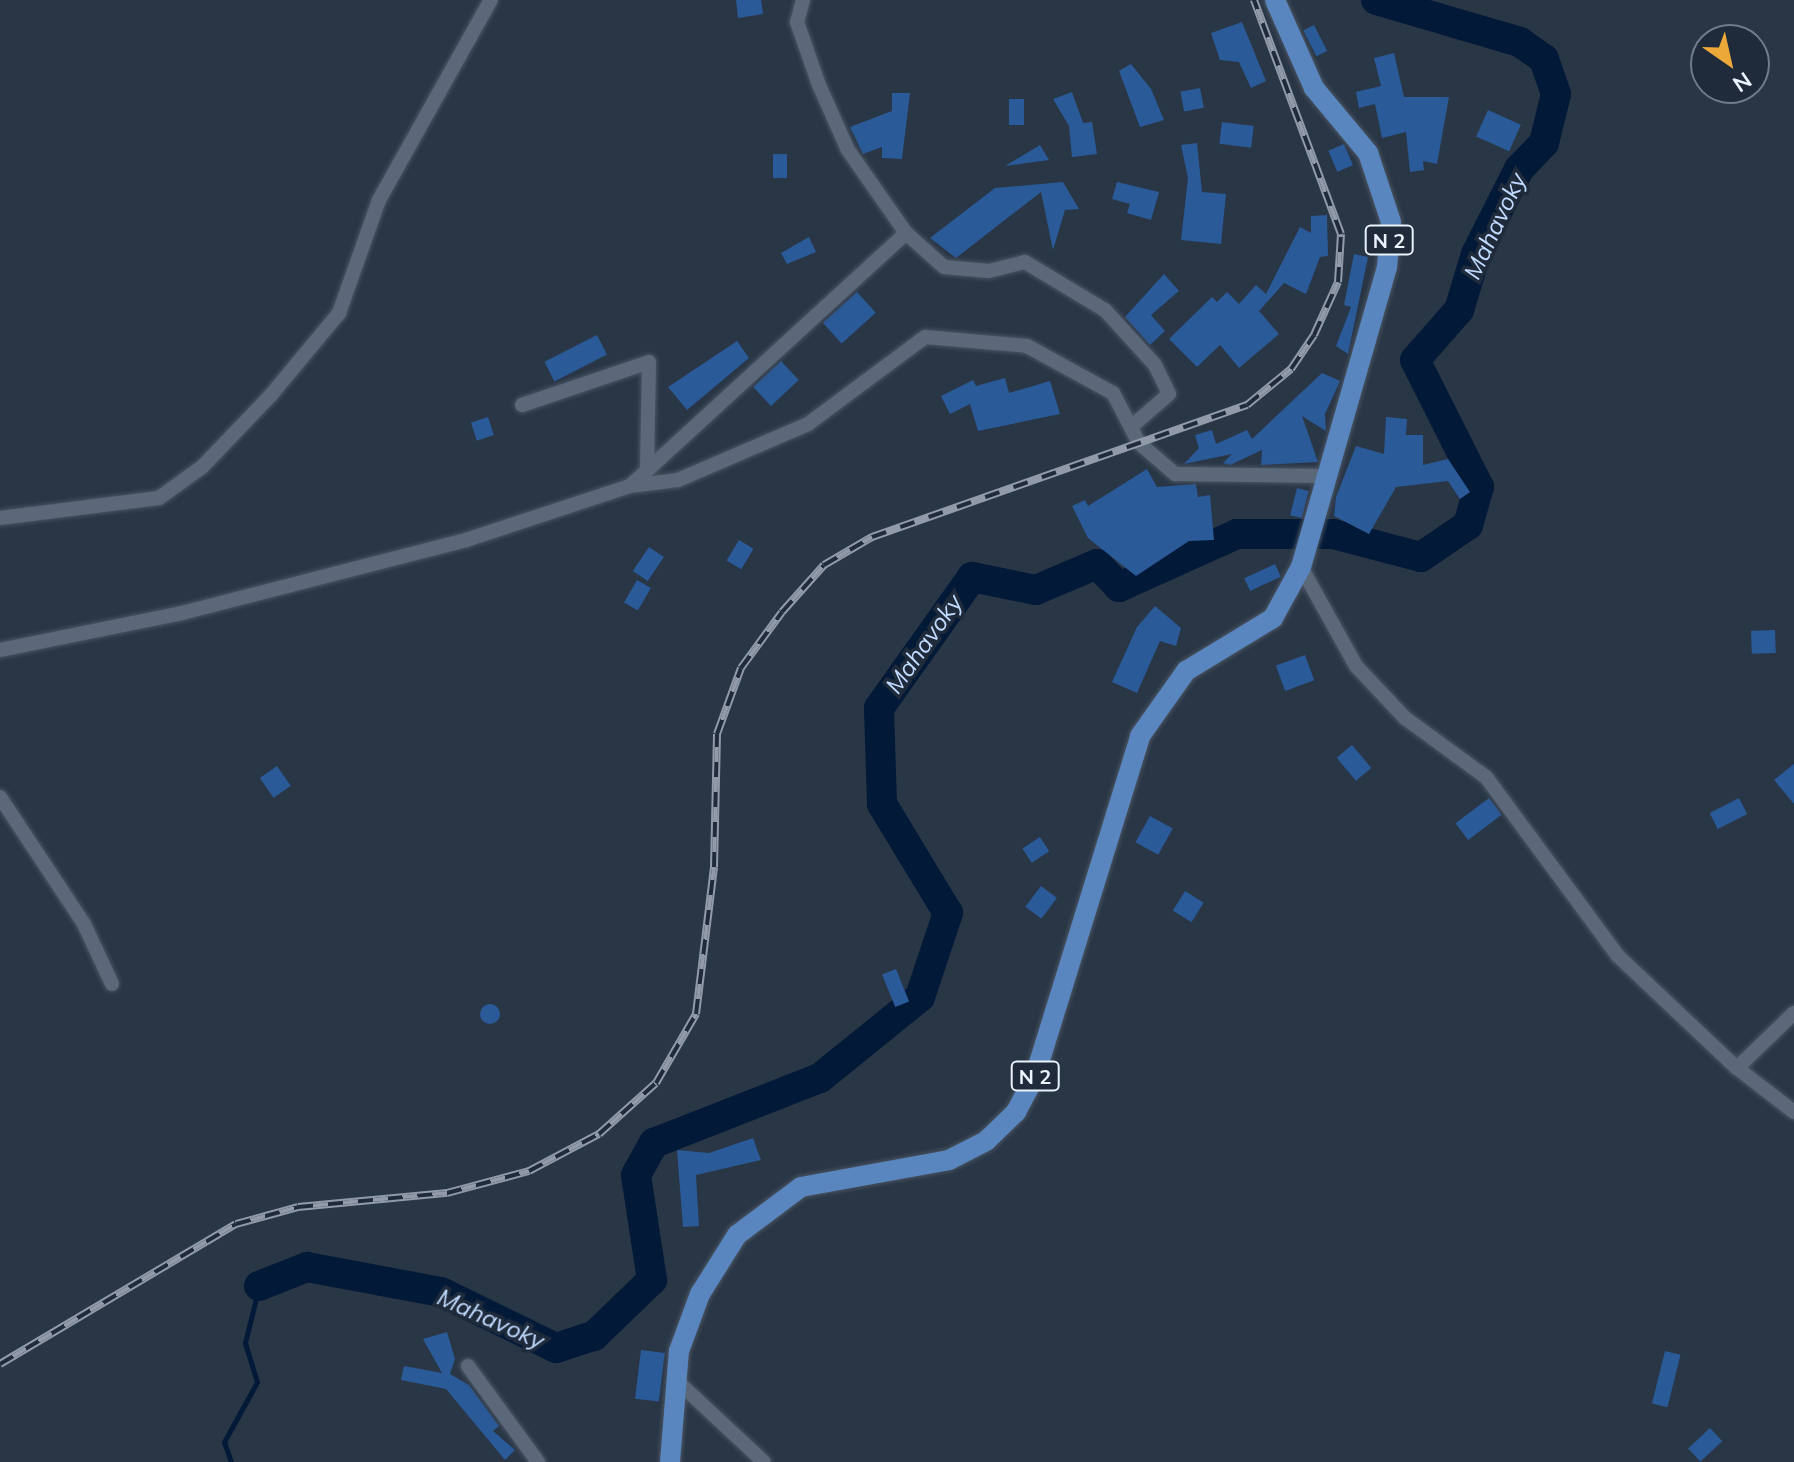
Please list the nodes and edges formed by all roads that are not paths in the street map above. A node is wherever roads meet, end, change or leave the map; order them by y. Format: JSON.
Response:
{"nodes":[{"id":1,"x":491,"y":0,"type":"edge"},
{"id":2,"x":803,"y":0,"type":"edge"},
{"id":3,"x":1275,"y":0,"type":"edge"},
{"id":4,"x":906,"y":233,"type":"junction"},
{"id":5,"x":522,"y":405,"type":"dead end"},
{"id":6,"x":1131,"y":427,"type":"junction"},
{"id":7,"x":647,"y":470,"type":"junction"},
{"id":8,"x":1326,"y":476,"type":"junction"},
{"id":9,"x":630,"y":486,"type":"junction"},
{"id":10,"x":0,"y":518,"type":"edge"},
{"id":11,"x":1301,"y":567,"type":"junction"},
{"id":12,"x":0,"y":650,"type":"edge"},
{"id":13,"x":0,"y":797,"type":"edge"},
{"id":14,"x":112,"y":984,"type":"dead end"},
{"id":15,"x":1794,"y":1013,"type":"edge"},
{"id":16,"x":1737,"y":1068,"type":"junction"},
{"id":17,"x":1794,"y":1112,"type":"edge"},
{"id":18,"x":468,"y":1366,"type":"dead end"},
{"id":19,"x":676,"y":1380,"type":"junction"},
{"id":20,"x":538,"y":1462,"type":"edge"},
{"id":21,"x":670,"y":1462,"type":"edge"},
{"id":22,"x":764,"y":1462,"type":"edge"}],
"edges":[{"from":1,"to":10,"type":"street"},
{"from":2,"to":4,"type":"street"},
{"from":3,"to":8,"type":"main road","number":"N 2"},
{"from":4,"to":6,"type":"street"},
{"from":4,"to":7,"type":"street"},
{"from":5,"to":7,"type":"street"},
{"from":6,"to":8,"type":"street"},
{"from":6,"to":9,"type":"street"},
{"from":7,"to":9,"type":"street"},
{"from":8,"to":11,"type":"main road","number":"N 2"},
{"from":9,"to":12,"type":"street"},
{"from":11,"to":16,"type":"street"},
{"from":11,"to":19,"type":"main road","number":"N 2"},
{"from":13,"to":14,"type":"street"},
{"from":15,"to":16,"type":"street"},
{"from":16,"to":17,"type":"street"},
{"from":18,"to":20,"type":"street"},
{"from":19,"to":21,"type":"main road","number":"N 2"},
{"from":19,"to":22,"type":"street"}]}
